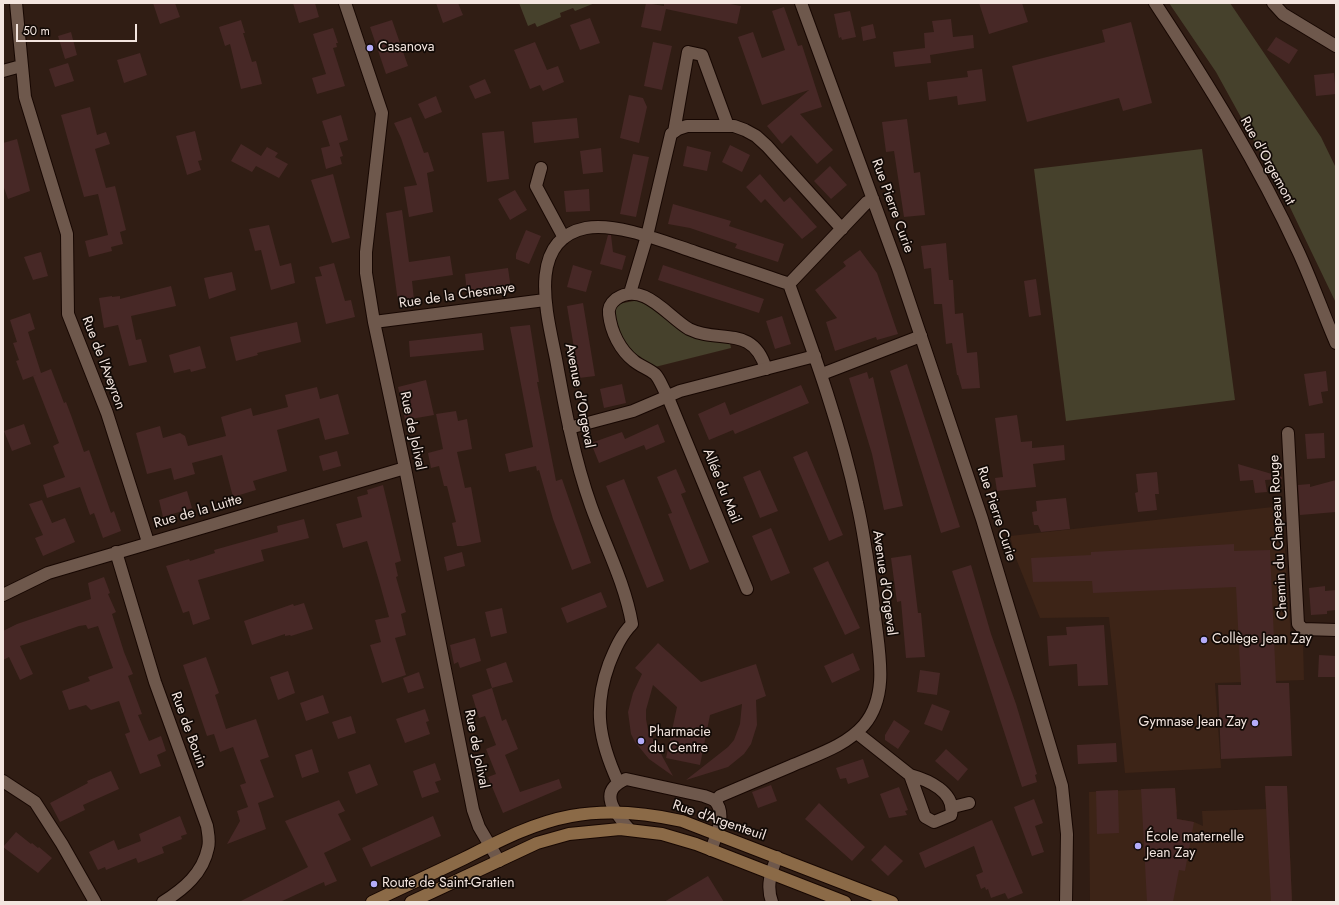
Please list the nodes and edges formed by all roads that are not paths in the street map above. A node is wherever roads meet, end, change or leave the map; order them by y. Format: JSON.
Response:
{"nodes":[{"id":1,"x":16,"y":3,"type":"edge"},
{"id":2,"x":345,"y":3,"type":"edge"},
{"id":3,"x":802,"y":3,"type":"edge"},
{"id":4,"x":1155,"y":3,"type":"edge"},
{"id":5,"x":1273,"y":3,"type":"edge"},
{"id":6,"x":1336,"y":46,"type":"edge"},
{"id":7,"x":21,"y":66,"type":"junction"},
{"id":8,"x":3,"y":71,"type":"edge"},
{"id":9,"x":728,"y":126,"type":"junction"},
{"id":10,"x":674,"y":132,"type":"junction"},
{"id":11,"x":540,"y":168,"type":"dead end"},
{"id":12,"x":873,"y":200,"type":"junction"},
{"id":13,"x":842,"y":229,"type":"junction"},
{"id":14,"x":647,"y":236,"type":"junction"},
{"id":15,"x":564,"y":238,"type":"junction"},
{"id":16,"x":789,"y":284,"type":"junction"},
{"id":17,"x":630,"y":293,"type":"junction"},
{"id":18,"x":545,"y":300,"type":"junction"},
{"id":19,"x":374,"y":322,"type":"junction"},
{"id":20,"x":921,"y":336,"type":"junction"},
{"id":21,"x":1336,"y":344,"type":"edge"},
{"id":22,"x":815,"y":356,"type":"junction"},
{"id":23,"x":766,"y":369,"type":"junction"},
{"id":24,"x":822,"y":374,"type":"junction"},
{"id":25,"x":667,"y":395,"type":"junction"},
{"id":26,"x":569,"y":428,"type":"junction"},
{"id":27,"x":1288,"y":433,"type":"dead end"},
{"id":28,"x":405,"y":468,"type":"junction"},
{"id":29,"x":148,"y":542,"type":"junction"},
{"id":30,"x":116,"y":552,"type":"junction"},
{"id":31,"x":747,"y":589,"type":"dead end"},
{"id":32,"x":3,"y":595,"type":"edge"},
{"id":33,"x":1336,"y":630,"type":"edge"},
{"id":34,"x":857,"y":733,"type":"junction"},
{"id":35,"x":910,"y":775,"type":"junction"},
{"id":36,"x":3,"y":781,"type":"edge"},
{"id":37,"x":618,"y":782,"type":"junction"},
{"id":38,"x":715,"y":801,"type":"junction"},
{"id":39,"x":969,"y":803,"type":"dead end"},
{"id":40,"x":953,"y":807,"type":"junction"},
{"id":41,"x":614,"y":812,"type":"junction"},
{"id":42,"x":630,"y":830,"type":"junction"},
{"id":43,"x":717,"y":833,"type":"junction"},
{"id":44,"x":490,"y":845,"type":"junction"},
{"id":45,"x":711,"y":850,"type":"junction"},
{"id":46,"x":777,"y":857,"type":"junction"},
{"id":47,"x":499,"y":861,"type":"junction"},
{"id":48,"x":770,"y":873,"type":"junction"},
{"id":49,"x":95,"y":902,"type":"edge"},
{"id":50,"x":163,"y":902,"type":"edge"},
{"id":51,"x":372,"y":902,"type":"edge"},
{"id":52,"x":411,"y":902,"type":"edge"},
{"id":53,"x":772,"y":902,"type":"edge"},
{"id":54,"x":845,"y":902,"type":"edge"},
{"id":55,"x":892,"y":902,"type":"edge"},
{"id":56,"x":1066,"y":902,"type":"edge"}],
"edges":[{"from":1,"to":7,"type":"street","name":"Rue de l'Aveyron"},
{"from":2,"to":19,"type":"street","name":"Rue de Jolival"},
{"from":3,"to":12,"type":"street","name":"Rue Pierre Curie"},
{"from":4,"to":21,"type":"street","name":"Rue d'Orgemont"},
{"from":5,"to":6,"type":"street"},
{"from":7,"to":8,"type":"street"},
{"from":7,"to":29,"type":"street","name":"Rue de l'Aveyron"},
{"from":9,"to":10,"type":"street"},
{"from":9,"to":10,"type":"street"},
{"from":9,"to":13,"type":"street"},
{"from":10,"to":14,"type":"street"},
{"from":11,"to":15,"type":"street"},
{"from":12,"to":13,"type":"street"},
{"from":12,"to":20,"type":"street","name":"Rue Pierre Curie"},
{"from":13,"to":16,"type":"street"},
{"from":14,"to":15,"type":"street","name":"Avenue d'Orgeval"},
{"from":14,"to":16,"type":"street","name":"Avenue d'Orgeval"},
{"from":14,"to":17,"type":"street"},
{"from":15,"to":18,"type":"street","name":"Avenue d'Orgeval"},
{"from":16,"to":22,"type":"street","name":"Avenue d'Orgeval"},
{"from":17,"to":23,"type":"street"},
{"from":17,"to":25,"type":"street","name":"Allée du Mail"},
{"from":18,"to":19,"type":"street","name":"Rue de la Chesnaye"},
{"from":18,"to":26,"type":"street","name":"Avenue d'Orgeval"},
{"from":19,"to":28,"type":"street","name":"Rue de Jolival"},
{"from":20,"to":24,"type":"street"},
{"from":20,"to":56,"type":"street","name":"Rue Pierre Curie"},
{"from":22,"to":23,"type":"street"},
{"from":22,"to":24,"type":"street","name":"Avenue d'Orgeval"},
{"from":23,"to":25,"type":"street"},
{"from":24,"to":34,"type":"street","name":"Avenue d'Orgeval"},
{"from":25,"to":26,"type":"street"},
{"from":25,"to":31,"type":"street","name":"Allée du Mail"},
{"from":26,"to":37,"type":"street","name":"Avenue d'Orgeval"},
{"from":27,"to":33,"type":"street","name":"Chemin du Chapeau Rouge"},
{"from":28,"to":29,"type":"street","name":"Rue de la Luitte"},
{"from":28,"to":44,"type":"street","name":"Rue de Jolival"},
{"from":29,"to":30,"type":"street","name":"Rue de la Luitte"},
{"from":30,"to":32,"type":"street","name":"Rue de la Luitte"},
{"from":30,"to":50,"type":"street","name":"Rue de Bouin"},
{"from":34,"to":35,"type":"street"},
{"from":34,"to":38,"type":"street","name":"Avenue d'Orgeval"},
{"from":35,"to":40,"type":"street"},
{"from":35,"to":40,"type":"street"},
{"from":36,"to":49,"type":"street"},
{"from":37,"to":38,"type":"street"},
{"from":37,"to":41,"type":"street"},
{"from":38,"to":43,"type":"street"},
{"from":39,"to":40,"type":"street"},
{"from":41,"to":42,"type":"street"},
{"from":41,"to":43,"type":"main road","name":"Rue d'Argenteuil"},
{"from":41,"to":44,"type":"main road","name":"Rue d'Argenteuil"},
{"from":42,"to":45,"type":"main road","name":"Rue d'Argenteuil"},
{"from":42,"to":47,"type":"main road","name":"Rue d'Argenteuil"},
{"from":43,"to":45,"type":"street"},
{"from":43,"to":46,"type":"main road","name":"Rue d'Argenteuil"},
{"from":44,"to":47,"type":"street","name":"Rue de Jolival"},
{"from":44,"to":51,"type":"main road"},
{"from":45,"to":48,"type":"main road","name":"Rue d'Argenteuil"},
{"from":46,"to":48,"type":"street","name":"Rue d'Argenteuil"},
{"from":46,"to":55,"type":"main road","name":"Rue d'Argenteuil"},
{"from":47,"to":52,"type":"main road"},
{"from":48,"to":53,"type":"street"},
{"from":48,"to":54,"type":"main road","name":"Rue d'Argenteuil"}]}
